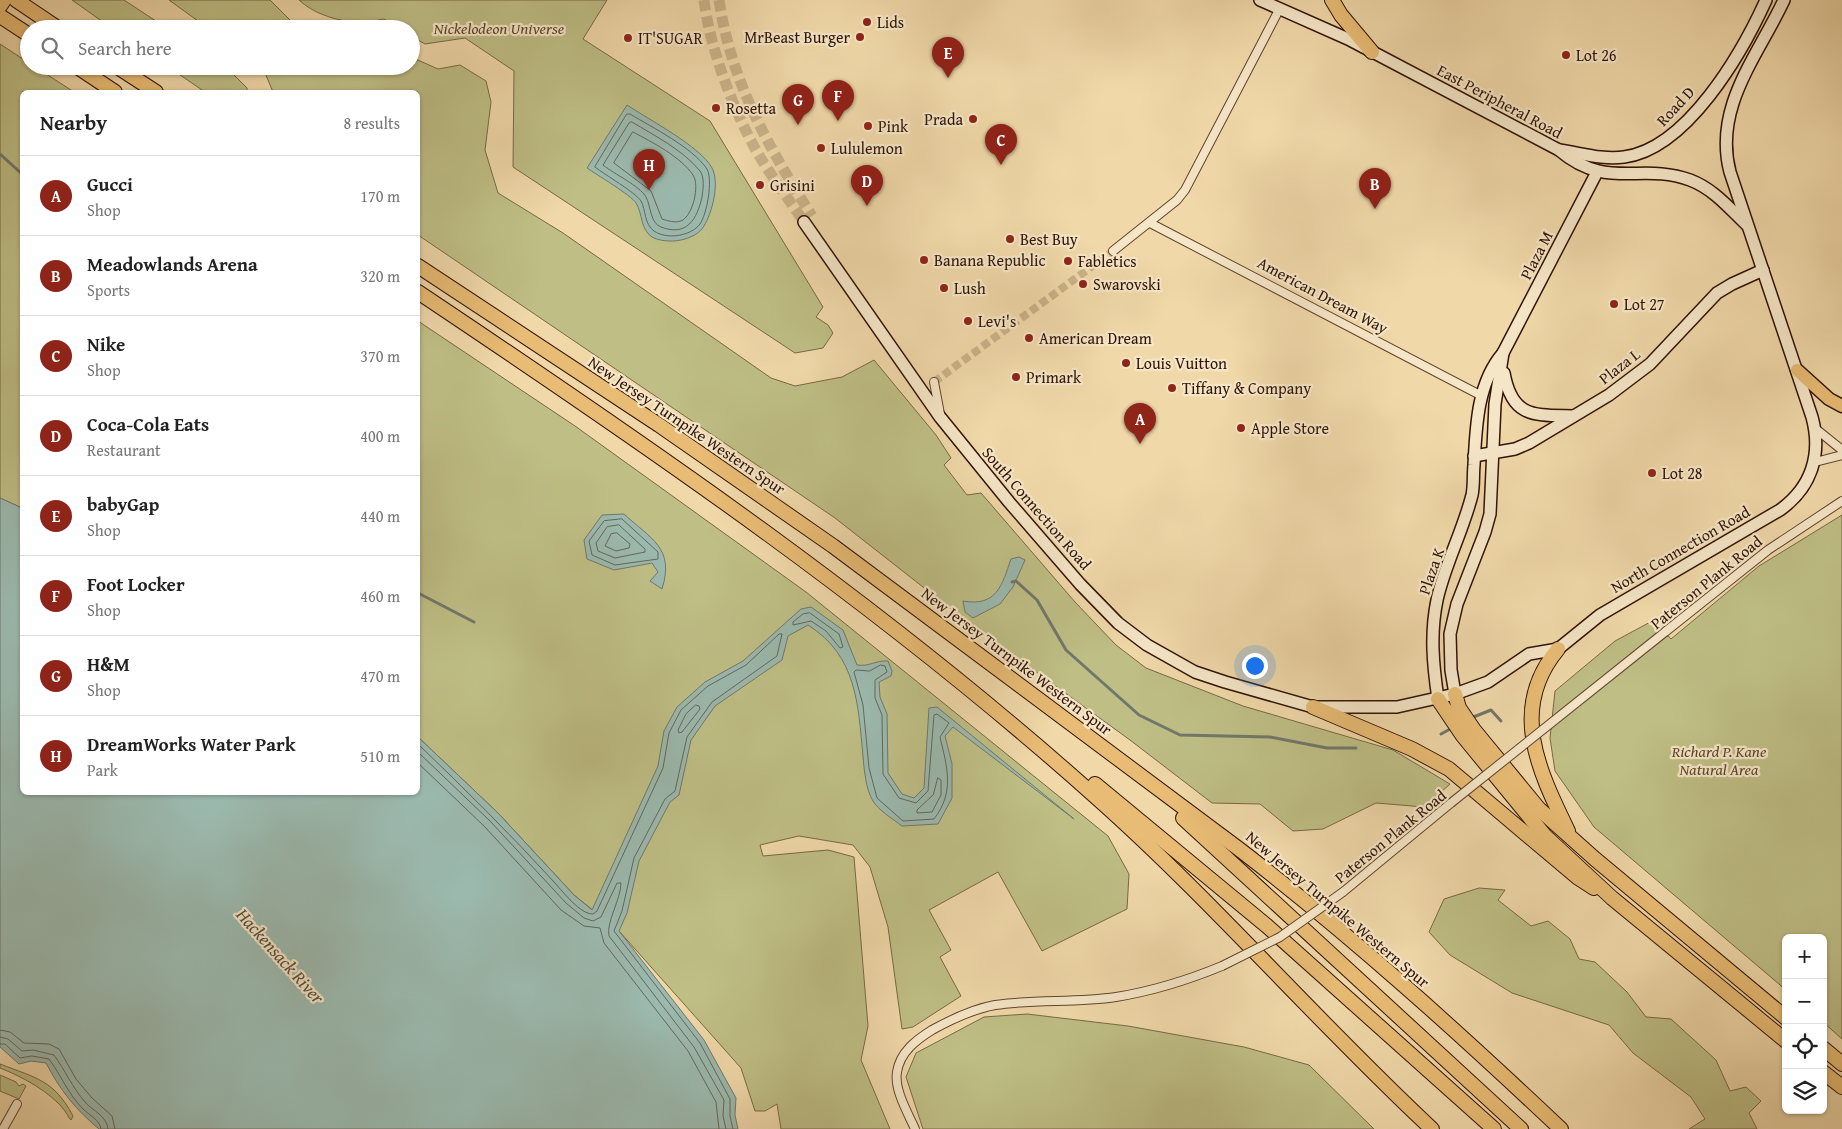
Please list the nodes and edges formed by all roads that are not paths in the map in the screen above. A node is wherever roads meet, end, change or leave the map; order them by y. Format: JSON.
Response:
{"nodes":[{"id":1,"x":4,"y":0,"type":"edge"},
{"id":2,"x":16,"y":0,"type":"edge"},
{"id":3,"x":1260,"y":0,"type":"edge"},
{"id":4,"x":1332,"y":0,"type":"edge"},
{"id":5,"x":1766,"y":0,"type":"edge"},
{"id":6,"x":1784,"y":1,"type":"edge"},
{"id":7,"x":1282,"y":4,"type":"edge"},
{"id":8,"x":0,"y":6,"type":"edge"},
{"id":9,"x":0,"y":16,"type":"edge"},
{"id":10,"x":46,"y":20,"type":"edge"},
{"id":11,"x":20,"y":29,"type":"edge"},
{"id":12,"x":1372,"y":52,"type":"junction"},
{"id":13,"x":90,"y":75,"type":"edge"},
{"id":14,"x":130,"y":75,"type":"edge"},
{"id":15,"x":113,"y":90,"type":"edge"},
{"id":16,"x":153,"y":90,"type":"edge"},
{"id":17,"x":1559,"y":150,"type":"junction"},
{"id":18,"x":1598,"y":172,"type":"junction"},
{"id":19,"x":808,"y":219,"type":"tunnel mouth"},
{"id":20,"x":1150,"y":223,"type":"junction"},
{"id":21,"x":1749,"y":226,"type":"junction"},
{"id":22,"x":1113,"y":252,"type":"tunnel mouth"},
{"id":23,"x":420,"y":267,"type":"edge"},
{"id":24,"x":1763,"y":270,"type":"junction"},
{"id":25,"x":420,"y":293,"type":"edge"},
{"id":26,"x":1503,"y":353,"type":"junction"},
{"id":27,"x":1502,"y":368,"type":"junction"},
{"id":28,"x":1797,"y":370,"type":"junction"},
{"id":29,"x":934,"y":382,"type":"dead end"},
{"id":30,"x":1482,"y":396,"type":"junction"},
{"id":31,"x":1842,"y":406,"type":"edge"},
{"id":32,"x":1575,"y":416,"type":"junction"},
{"id":33,"x":940,"y":417,"type":"junction"},
{"id":34,"x":1816,"y":429,"type":"junction"},
{"id":35,"x":1842,"y":450,"type":"edge"},
{"id":36,"x":1492,"y":453,"type":"junction"},
{"id":37,"x":1842,"y":455,"type":"edge"},
{"id":38,"x":1474,"y":456,"type":"junction"},
{"id":39,"x":1815,"y":462,"type":"junction"},
{"id":40,"x":1842,"y":501,"type":"edge"},
{"id":41,"x":1558,"y":649,"type":"junction"},
{"id":42,"x":1456,"y":694,"type":"junction"},
{"id":43,"x":1438,"y":699,"type":"junction"},
{"id":44,"x":1313,"y":707,"type":"junction"},
{"id":45,"x":1455,"y":714,"type":"junction"},
{"id":46,"x":1468,"y":733,"type":"junction"},
{"id":47,"x":1056,"y":762,"type":"junction"},
{"id":48,"x":1142,"y":777,"type":"junction"},
{"id":49,"x":1571,"y":839,"type":"junction"},
{"id":50,"x":1612,"y":898,"type":"junction"},
{"id":51,"x":1782,"y":1015,"type":"edge"},
{"id":52,"x":1782,"y":1038,"type":"edge"},
{"id":53,"x":1827,"y":1051,"type":"edge"},
{"id":54,"x":1842,"y":1064,"type":"edge"},
{"id":55,"x":1827,"y":1075,"type":"edge"},
{"id":56,"x":1842,"y":1087,"type":"edge"},
{"id":57,"x":17,"y":1104,"type":"dead end"},
{"id":58,"x":3,"y":1129,"type":"edge"},
{"id":59,"x":915,"y":1129,"type":"edge"},
{"id":60,"x":1432,"y":1129,"type":"edge"},
{"id":61,"x":1494,"y":1129,"type":"edge"},
{"id":62,"x":1521,"y":1129,"type":"edge"},
{"id":63,"x":1561,"y":1129,"type":"edge"}],
"edges":[{"from":1,"to":8,"type":"highway"},
{"from":2,"to":10,"type":"highway"},
{"from":3,"to":7,"type":"street","name":"East Peripheral Road"},
{"from":4,"to":12,"type":"highway"},
{"from":5,"to":17,"type":"street","name":"Road D"},
{"from":6,"to":21,"type":"street"},
{"from":7,"to":12,"type":"street","name":"East Peripheral Road"},
{"from":7,"to":20,"type":"street"},
{"from":9,"to":11,"type":"highway"},
{"from":12,"to":17,"type":"street","name":"East Peripheral Road"},
{"from":13,"to":15,"type":"highway"},
{"from":14,"to":16,"type":"highway"},
{"from":17,"to":18,"type":"street","name":"East Peripheral Road"},
{"from":18,"to":21,"type":"street","name":"East Peripheral Road"},
{"from":18,"to":26,"type":"street","name":"Plaza M"},
{"from":19,"to":33,"type":"street","name":"South Connection Road"},
{"from":20,"to":22,"type":"street"},
{"from":20,"to":30,"type":"street","name":"American Dream Way"},
{"from":21,"to":24,"type":"street","name":"North Connection Road"},
{"from":23,"to":48,"type":"highway","name":"New Jersey Turnpike Western Spur"},
{"from":24,"to":28,"type":"street","name":"North Connection Road"},
{"from":24,"to":32,"type":"street","name":"Plaza L"},
{"from":25,"to":47,"type":"highway"},
{"from":26,"to":27,"type":"street","name":"Plaza M"},
{"from":26,"to":30,"type":"street","name":"Plaza M"},
{"from":27,"to":32,"type":"street"},
{"from":27,"to":36,"type":"street","name":"Plaza M"},
{"from":28,"to":31,"type":"main road"},
{"from":28,"to":34,"type":"street","name":"North Connection Road"},
{"from":29,"to":33,"type":"street"},
{"from":30,"to":38,"type":"street","name":"Plaza M"},
{"from":32,"to":36,"type":"street","name":"Plaza L"},
{"from":33,"to":44,"type":"street","name":"South Connection Road"},
{"from":34,"to":35,"type":"street"},
{"from":34,"to":39,"type":"street","name":"North Connection Road"},
{"from":36,"to":38,"type":"street","name":"Plaza L"},
{"from":36,"to":42,"type":"street"},
{"from":37,"to":39,"type":"street"},
{"from":38,"to":43,"type":"street","name":"Plaza K"},
{"from":39,"to":41,"type":"street","name":"North Connection Road"},
{"from":40,"to":59,"type":"street","name":"Paterson Plank Road","bridge":true},
{"from":41,"to":42,"type":"street","name":"North Connection Road"},
{"from":41,"to":49,"type":"highway"},
{"from":42,"to":43,"type":"street","name":"North Connection Road"},
{"from":42,"to":45,"type":"highway"},
{"from":43,"to":44,"type":"street","name":"North Connection Road"},
{"from":43,"to":45,"type":"highway"},
{"from":44,"to":50,"type":"highway"},
{"from":45,"to":46,"type":"highway"},
{"from":46,"to":49,"type":"highway"},
{"from":46,"to":50,"type":"highway"},
{"from":47,"to":60,"type":"highway"},
{"from":47,"to":61,"type":"highway"},
{"from":48,"to":62,"type":"highway"},
{"from":48,"to":63,"type":"highway","name":"New Jersey Turnpike Western Spur"},
{"from":49,"to":51,"type":"highway"},
{"from":50,"to":52,"type":"highway"},
{"from":53,"to":54,"type":"highway"},
{"from":55,"to":56,"type":"highway"},
{"from":57,"to":58,"type":"street"}]}
